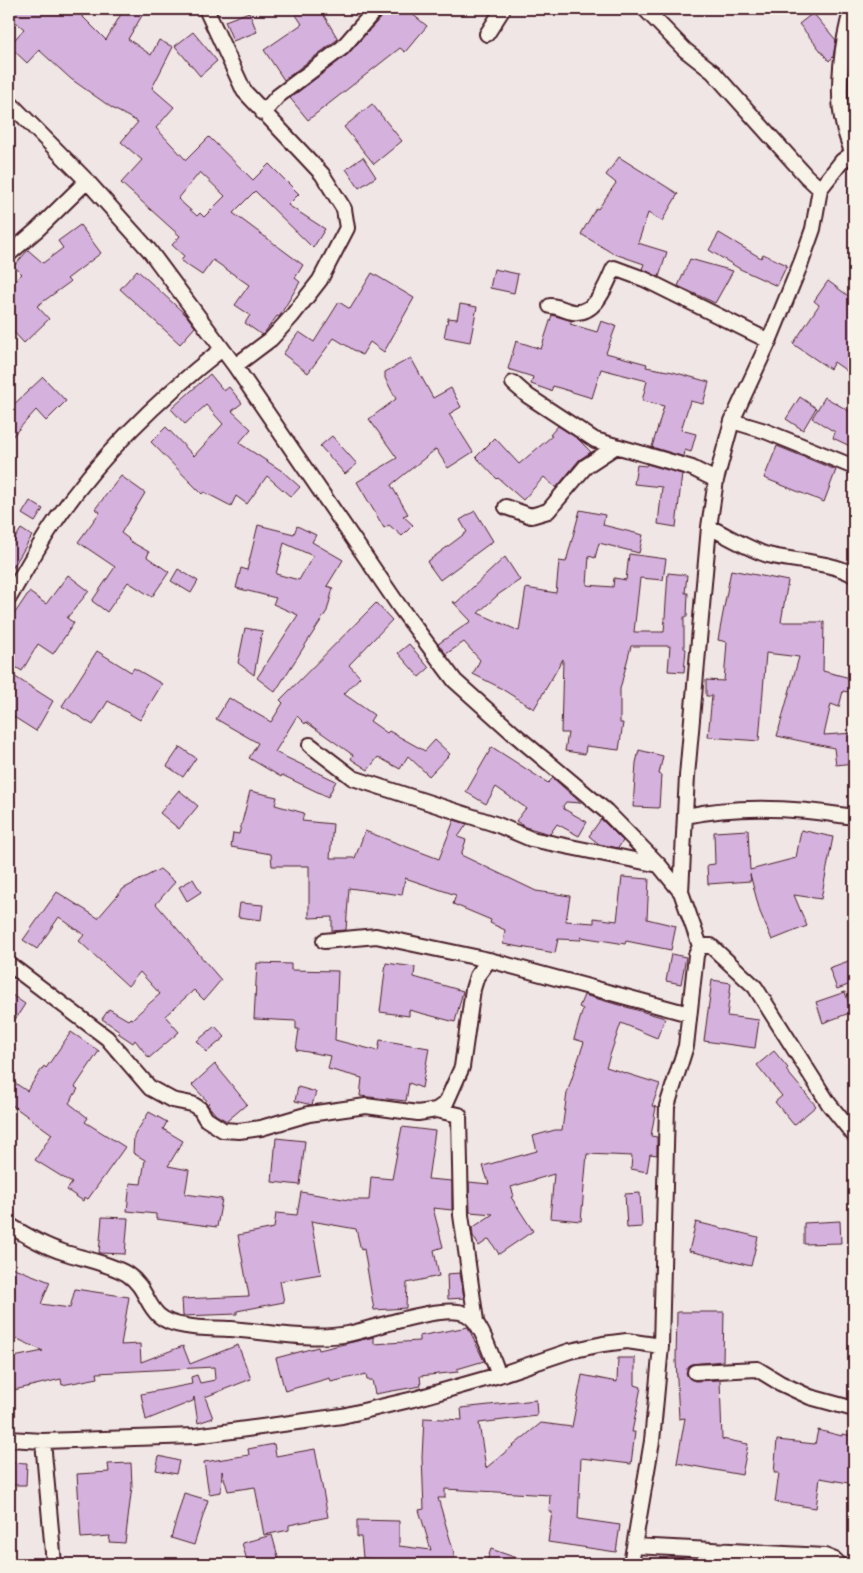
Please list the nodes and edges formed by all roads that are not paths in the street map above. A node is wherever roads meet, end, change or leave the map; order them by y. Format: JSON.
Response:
{"nodes":[{"id":1,"x":206,"y":9,"type":"edge"},
{"id":2,"x":376,"y":9,"type":"edge"},
{"id":3,"x":503,"y":9,"type":"edge"},
{"id":4,"x":645,"y":9,"type":"edge"},
{"id":5,"x":852,"y":9,"type":"edge"},
{"id":6,"x":487,"y":34,"type":"dead end"},
{"id":7,"x":9,"y":102,"type":"edge"},
{"id":8,"x":263,"y":113,"type":"junction"},
{"id":9,"x":853,"y":152,"type":"edge"},
{"id":10,"x":88,"y":181,"type":"junction"},
{"id":11,"x":820,"y":189,"type":"junction"},
{"id":12,"x":9,"y":254,"type":"edge"},
{"id":13,"x":550,"y":306,"type":"dead end"},
{"id":14,"x":769,"y":341,"type":"junction"},
{"id":15,"x":222,"y":349,"type":"junction"},
{"id":16,"x":235,"y":366,"type":"junction"},
{"id":17,"x":513,"y":383,"type":"dead end"},
{"id":18,"x":732,"y":421,"type":"junction"},
{"id":19,"x":615,"y":447,"type":"junction"},
{"id":20,"x":854,"y":467,"type":"edge"},
{"id":21,"x":716,"y":480,"type":"junction"},
{"id":22,"x":506,"y":507,"type":"dead end"},
{"id":23,"x":709,"y":527,"type":"junction"},
{"id":24,"x":854,"y":575,"type":"edge"},
{"id":25,"x":9,"y":598,"type":"edge"},
{"id":26,"x":310,"y":745,"type":"dead end"},
{"id":27,"x":686,"y":816,"type":"junction"},
{"id":28,"x":854,"y":817,"type":"edge"},
{"id":29,"x":659,"y":865,"type":"junction"},
{"id":30,"x":681,"y":892,"type":"junction"},
{"id":31,"x":324,"y":941,"type":"dead end"},
{"id":32,"x":700,"y":946,"type":"junction"},
{"id":33,"x":489,"y":960,"type":"junction"},
{"id":34,"x":10,"y":966,"type":"edge"},
{"id":35,"x":689,"y":1014,"type":"junction"},
{"id":36,"x":436,"y":1110,"type":"junction"},
{"id":37,"x":854,"y":1135,"type":"edge"},
{"id":38,"x":9,"y":1225,"type":"edge"},
{"id":39,"x":476,"y":1321,"type":"junction"},
{"id":40,"x":661,"y":1346,"type":"junction"},
{"id":41,"x":695,"y":1372,"type":"dead end"},
{"id":42,"x":499,"y":1375,"type":"junction"},
{"id":43,"x":854,"y":1408,"type":"edge"},
{"id":44,"x":9,"y":1439,"type":"edge"},
{"id":45,"x":44,"y":1441,"type":"junction"},
{"id":46,"x":634,"y":1546,"type":"junction"},
{"id":47,"x":54,"y":1564,"type":"edge"},
{"id":48,"x":631,"y":1564,"type":"edge"},
{"id":49,"x":839,"y":1564,"type":"edge"}],
"edges":[{"from":1,"to":8,"type":"street"},
{"from":2,"to":8,"type":"street"},
{"from":3,"to":6,"type":"street"},
{"from":4,"to":11,"type":"street"},
{"from":5,"to":9,"type":"street"},
{"from":7,"to":10,"type":"street"},
{"from":8,"to":16,"type":"street"},
{"from":9,"to":11,"type":"street"},
{"from":10,"to":12,"type":"street"},
{"from":10,"to":15,"type":"street"},
{"from":11,"to":14,"type":"street"},
{"from":13,"to":14,"type":"street"},
{"from":14,"to":18,"type":"street"},
{"from":15,"to":16,"type":"street"},
{"from":15,"to":25,"type":"street"},
{"from":16,"to":29,"type":"street"},
{"from":17,"to":19,"type":"street"},
{"from":18,"to":20,"type":"street"},
{"from":18,"to":21,"type":"street"},
{"from":19,"to":21,"type":"street"},
{"from":19,"to":22,"type":"street"},
{"from":21,"to":23,"type":"street"},
{"from":23,"to":24,"type":"street"},
{"from":23,"to":27,"type":"street"},
{"from":26,"to":29,"type":"street"},
{"from":27,"to":28,"type":"street"},
{"from":27,"to":30,"type":"street"},
{"from":29,"to":30,"type":"street"},
{"from":30,"to":32,"type":"street"},
{"from":31,"to":33,"type":"street"},
{"from":32,"to":35,"type":"street"},
{"from":32,"to":37,"type":"street"},
{"from":33,"to":35,"type":"street"},
{"from":33,"to":36,"type":"street"},
{"from":34,"to":36,"type":"street"},
{"from":35,"to":40,"type":"street"},
{"from":36,"to":39,"type":"street"},
{"from":38,"to":39,"type":"street"},
{"from":39,"to":42,"type":"street"},
{"from":40,"to":42,"type":"street"},
{"from":40,"to":46,"type":"street"},
{"from":41,"to":43,"type":"street"},
{"from":42,"to":45,"type":"street"},
{"from":44,"to":45,"type":"street"},
{"from":45,"to":47,"type":"street"},
{"from":46,"to":48,"type":"street"},
{"from":46,"to":49,"type":"street"}]}
